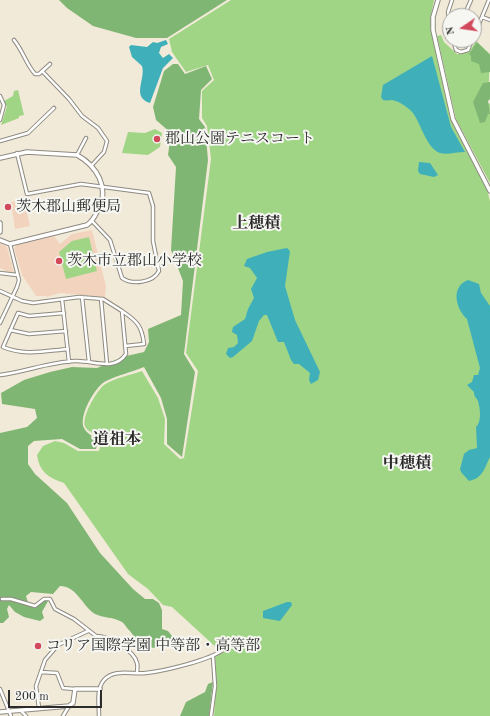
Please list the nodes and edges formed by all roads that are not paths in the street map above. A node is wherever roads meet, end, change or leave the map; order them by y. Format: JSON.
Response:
{"nodes":[{"id":1,"x":438,"y":0,"type":"edge"},
{"id":2,"x":489,"y":0,"type":"edge"},
{"id":3,"x":482,"y":17,"type":"joint"},
{"id":4,"x":490,"y":20,"type":"edge"},
{"id":5,"x":14,"y":40,"type":"dead end"},
{"id":6,"x":455,"y":48,"type":"edge"},
{"id":7,"x":469,"y":48,"type":"edge"},
{"id":8,"x":50,"y":64,"type":"dead end"},
{"id":9,"x":42,"y":71,"type":"junction"},
{"id":10,"x":0,"y":96,"type":"edge"},
{"id":11,"x":54,"y":108,"type":"dead end"},
{"id":12,"x":0,"y":120,"type":"edge"},
{"id":13,"x":86,"y":138,"type":"dead end"},
{"id":14,"x":0,"y":141,"type":"edge"},
{"id":15,"x":17,"y":153,"type":"junction"},
{"id":16,"x":77,"y":155,"type":"junction"},
{"id":17,"x":0,"y":157,"type":"edge"},
{"id":18,"x":91,"y":166,"type":"junction"},
{"id":19,"x":103,"y":187,"type":"junction"},
{"id":20,"x":490,"y":192,"type":"edge"},
{"id":21,"x":92,"y":221,"type":"junction"},
{"id":22,"x":0,"y":223,"type":"edge"},
{"id":23,"x":0,"y":232,"type":"edge"},
{"id":24,"x":0,"y":240,"type":"edge"},
{"id":25,"x":10,"y":244,"type":"junction"},
{"id":26,"x":0,"y":273,"type":"edge"},
{"id":27,"x":17,"y":275,"type":"junction"},
{"id":28,"x":0,"y":291,"type":"edge"},
{"id":29,"x":13,"y":296,"type":"junction"},
{"id":30,"x":82,"y":297,"type":"junction"},
{"id":31,"x":62,"y":299,"type":"junction"},
{"id":32,"x":101,"y":299,"type":"junction"},
{"id":33,"x":122,"y":311,"type":"junction"},
{"id":34,"x":64,"y":312,"type":"junction"},
{"id":35,"x":0,"y":323,"type":"edge"},
{"id":36,"x":10,"y":330,"type":"junction"},
{"id":37,"x":66,"y":331,"type":"junction"},
{"id":38,"x":125,"y":346,"type":"junction"},
{"id":39,"x":68,"y":349,"type":"junction"},
{"id":40,"x":69,"y":362,"type":"junction"},
{"id":41,"x":89,"y":362,"type":"junction"},
{"id":42,"x":107,"y":364,"type":"junction"},
{"id":43,"x":0,"y":375,"type":"edge"},
{"id":44,"x":2,"y":599,"type":"dead end"},
{"id":45,"x":89,"y":631,"type":"junction"},
{"id":46,"x":224,"y":649,"type":"dead end"},
{"id":47,"x":213,"y":657,"type":"junction"},
{"id":48,"x":41,"y":672,"type":"junction"},
{"id":49,"x":137,"y":673,"type":"junction"},
{"id":50,"x":0,"y":689,"type":"edge"},
{"id":51,"x":75,"y":689,"type":"junction"},
{"id":52,"x":100,"y":689,"type":"junction"},
{"id":53,"x":70,"y":706,"type":"junction"},
{"id":54,"x":39,"y":708,"type":"junction"},
{"id":55,"x":9,"y":710,"type":"junction"},
{"id":56,"x":20,"y":710,"type":"junction"},
{"id":57,"x":0,"y":712,"type":"edge"},
{"id":58,"x":11,"y":716,"type":"edge"},
{"id":59,"x":26,"y":716,"type":"edge"},
{"id":60,"x":63,"y":716,"type":"edge"},
{"id":61,"x":99,"y":716,"type":"edge"},
{"id":62,"x":211,"y":716,"type":"edge"}],
"edges":[{"from":1,"to":20,"type":"street"},
{"from":2,"to":3,"type":"street"},
{"from":3,"to":4,"type":"street"},
{"from":5,"to":9,"type":"street"},
{"from":6,"to":7,"type":"street"},
{"from":8,"to":9,"type":"street"},
{"from":9,"to":18,"type":"street"},
{"from":10,"to":12,"type":"street"},
{"from":11,"to":14,"type":"street"},
{"from":13,"to":16,"type":"street"},
{"from":15,"to":16,"type":"street"},
{"from":15,"to":17,"type":"street"},
{"from":15,"to":19,"type":"street"},
{"from":16,"to":18,"type":"street"},
{"from":18,"to":19,"type":"street"},
{"from":19,"to":21,"type":"street"},
{"from":19,"to":21,"type":"street"},
{"from":21,"to":25,"type":"street"},
{"from":22,"to":23,"type":"street"},
{"from":24,"to":25,"type":"street"},
{"from":25,"to":27,"type":"street"},
{"from":26,"to":27,"type":"street"},
{"from":27,"to":29,"type":"street"},
{"from":28,"to":29,"type":"street"},
{"from":29,"to":31,"type":"street"},
{"from":29,"to":35,"type":"street"},
{"from":30,"to":31,"type":"street"},
{"from":30,"to":32,"type":"street"},
{"from":30,"to":41,"type":"street"},
{"from":31,"to":34,"type":"street"},
{"from":32,"to":33,"type":"street"},
{"from":32,"to":42,"type":"street"},
{"from":33,"to":38,"type":"street"},
{"from":33,"to":38,"type":"street"},
{"from":34,"to":36,"type":"street"},
{"from":34,"to":37,"type":"street"},
{"from":36,"to":37,"type":"street"},
{"from":36,"to":39,"type":"street"},
{"from":37,"to":39,"type":"street"},
{"from":38,"to":42,"type":"street"},
{"from":39,"to":40,"type":"street"},
{"from":40,"to":41,"type":"street"},
{"from":40,"to":43,"type":"street"},
{"from":41,"to":42,"type":"street"},
{"from":44,"to":45,"type":"street"},
{"from":45,"to":48,"type":"street"},
{"from":45,"to":49,"type":"street"},
{"from":46,"to":47,"type":"street"},
{"from":47,"to":49,"type":"street"},
{"from":47,"to":62,"type":"street"},
{"from":48,"to":51,"type":"street"},
{"from":48,"to":54,"type":"street"},
{"from":49,"to":52,"type":"street"},
{"from":50,"to":55,"type":"street"},
{"from":51,"to":52,"type":"street"},
{"from":51,"to":53,"type":"street"},
{"from":52,"to":61,"type":"street"},
{"from":53,"to":54,"type":"street"},
{"from":53,"to":60,"type":"street"},
{"from":54,"to":56,"type":"street"},
{"from":55,"to":56,"type":"street"},
{"from":55,"to":57,"type":"street"},
{"from":55,"to":58,"type":"street"},
{"from":56,"to":59,"type":"street"}]}
